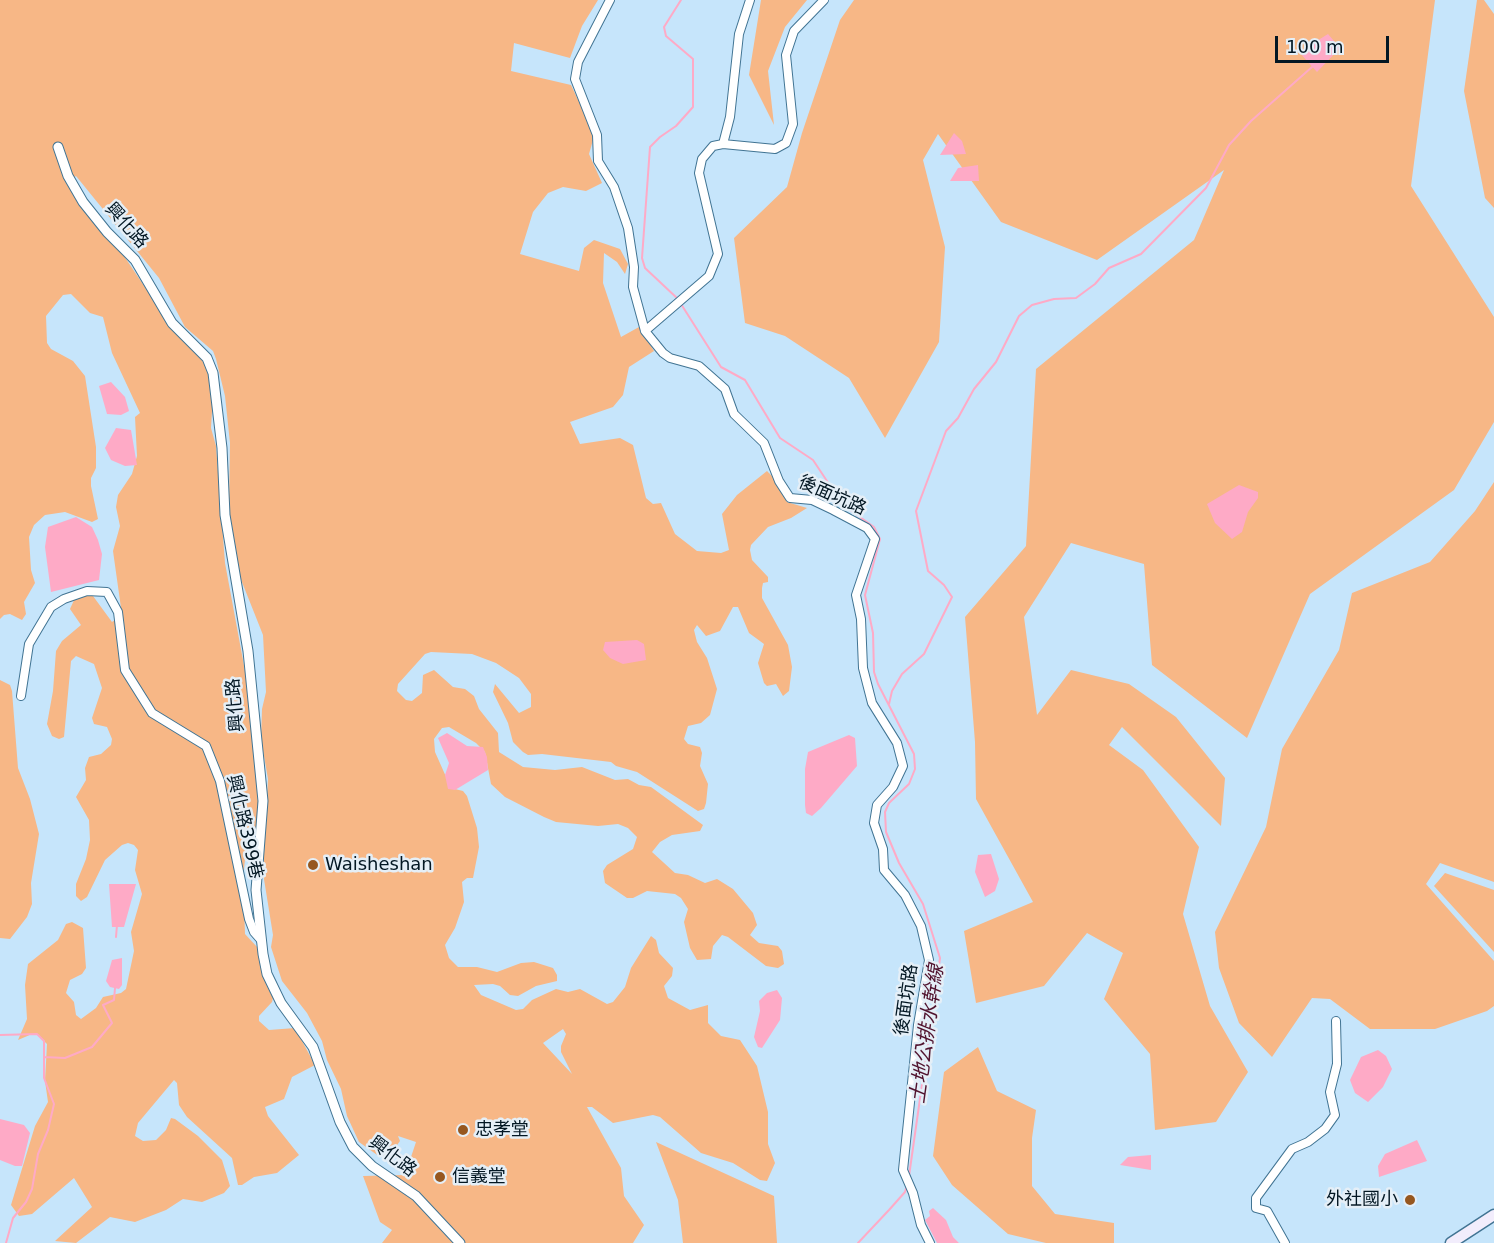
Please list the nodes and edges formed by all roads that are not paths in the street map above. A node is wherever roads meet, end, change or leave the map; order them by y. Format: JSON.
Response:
{"nodes":[{"id":1,"x":610,"y":0,"type":"edge"},
{"id":2,"x":750,"y":0,"type":"edge"},
{"id":3,"x":824,"y":0,"type":"edge"},
{"id":4,"x":723,"y":144,"type":"junction"},
{"id":5,"x":58,"y":147,"type":"dead end"},
{"id":6,"x":645,"y":331,"type":"junction"},
{"id":7,"x":21,"y":696,"type":"dead end"},
{"id":8,"x":261,"y":940,"type":"junction"},
{"id":9,"x":1336,"y":1021,"type":"dead end"},
{"id":10,"x":1494,"y":1215,"type":"edge"},
{"id":11,"x":460,"y":1243,"type":"edge"},
{"id":12,"x":930,"y":1243,"type":"edge"},
{"id":13,"x":1285,"y":1243,"type":"edge"},
{"id":14,"x":1451,"y":1243,"type":"edge"}],
"edges":[{"from":1,"to":6,"type":"street","name":"後面坑路"},
{"from":2,"to":4,"type":"street"},
{"from":3,"to":4,"type":"street"},
{"from":4,"to":6,"type":"street"},
{"from":5,"to":8,"type":"street","name":"興化路"},
{"from":6,"to":12,"type":"street","name":"後面坑路"},
{"from":7,"to":8,"type":"street","name":"興化路399巷"},
{"from":8,"to":11,"type":"street","name":"興化路"},
{"from":9,"to":13,"type":"street"},
{"from":10,"to":14,"type":"main road"}]}
